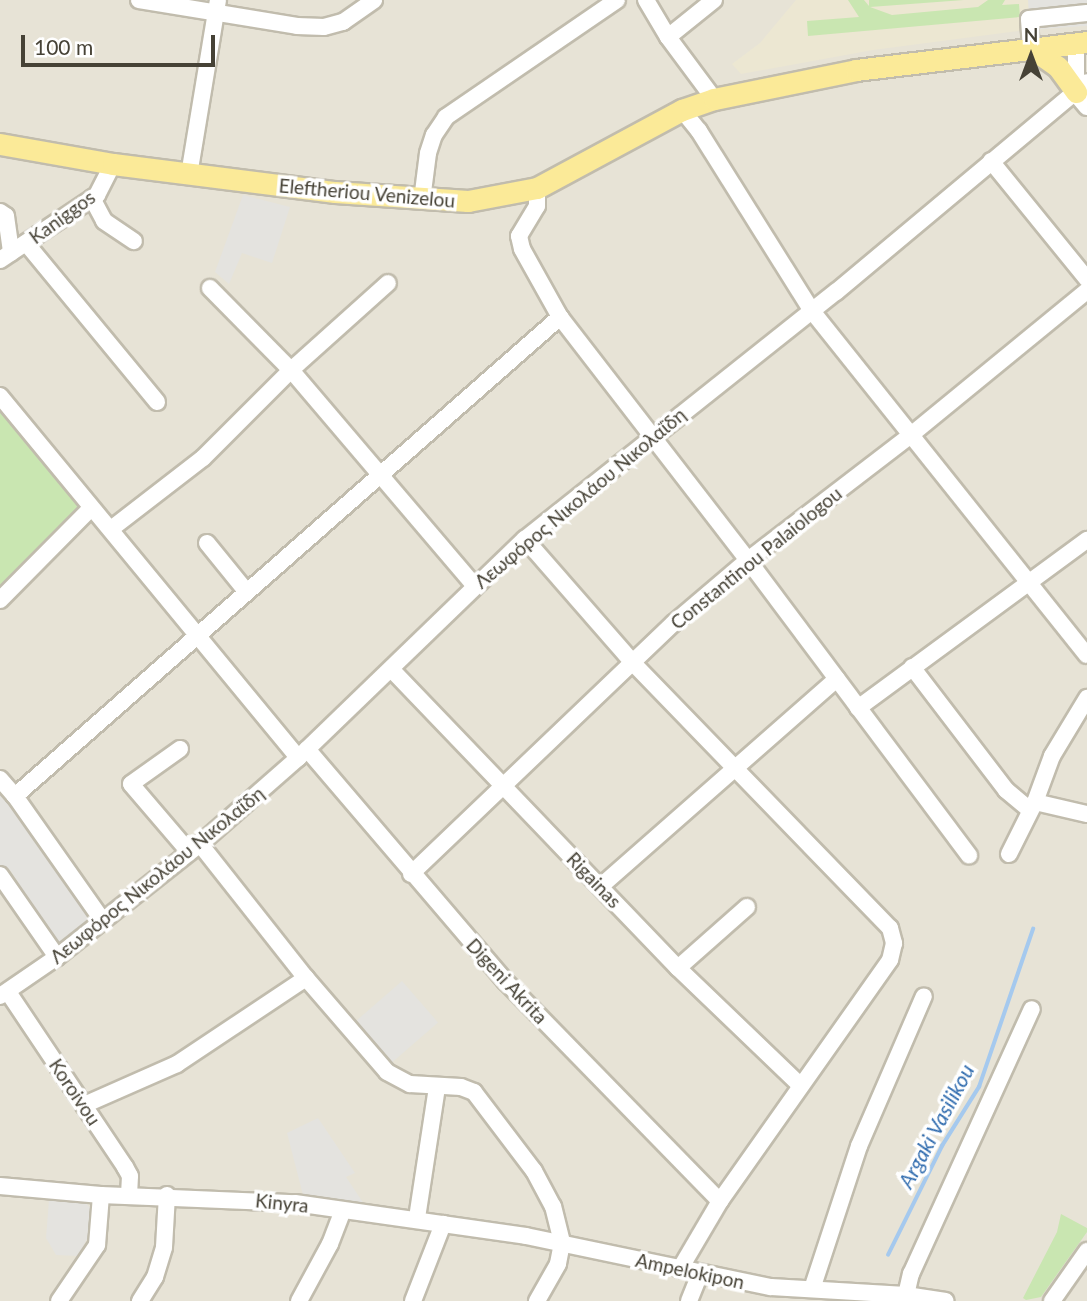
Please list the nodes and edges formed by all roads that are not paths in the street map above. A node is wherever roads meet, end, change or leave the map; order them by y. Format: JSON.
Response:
{"nodes":[{"id":1,"x":139,"y":0,"type":"edge"},
{"id":2,"x":374,"y":0,"type":"edge"},
{"id":3,"x":617,"y":0,"type":"edge"},
{"id":4,"x":646,"y":0,"type":"edge"},
{"id":5,"x":715,"y":0,"type":"edge"},
{"id":6,"x":218,"y":7,"type":"edge"},
{"id":7,"x":1087,"y":13,"type":"edge"},
{"id":8,"x":668,"y":37,"type":"junction"},
{"id":9,"x":1081,"y":43,"type":"edge"},
{"id":10,"x":1031,"y":48,"type":"junction"},
{"id":11,"x":1081,"y":94,"type":"edge"},
{"id":12,"x":714,"y":99,"type":"junction"},
{"id":13,"x":682,"y":110,"type":"junction"},
{"id":14,"x":0,"y":144,"type":"edge"},
{"id":15,"x":992,"y":161,"type":"junction"},
{"id":16,"x":113,"y":164,"type":"junction"},
{"id":17,"x":189,"y":175,"type":"junction"},
{"id":18,"x":537,"y":188,"type":"junction"},
{"id":19,"x":92,"y":198,"type":"junction"},
{"id":20,"x":422,"y":201,"type":"junction"},
{"id":21,"x":0,"y":212,"type":"edge"},
{"id":22,"x":134,"y":242,"type":"dead end"},
{"id":23,"x":26,"y":243,"type":"junction"},
{"id":24,"x":5,"y":257,"type":"edge"},
{"id":25,"x":1087,"y":279,"type":"edge"},
{"id":26,"x":388,"y":282,"type":"dead end"},
{"id":27,"x":210,"y":288,"type":"dead end"},
{"id":28,"x":1087,"y":291,"type":"edge"},
{"id":29,"x":812,"y":311,"type":"junction"},
{"id":30,"x":559,"y":317,"type":"junction"},
{"id":31,"x":291,"y":370,"type":"junction"},
{"id":32,"x":0,"y":396,"type":"edge"},
{"id":33,"x":157,"y":402,"type":"dead end"},
{"id":34,"x":912,"y":434,"type":"junction"},
{"id":35,"x":652,"y":438,"type":"junction"},
{"id":36,"x":382,"y":474,"type":"junction"},
{"id":37,"x":92,"y":508,"type":"junction"},
{"id":38,"x":111,"y":529,"type":"junction"},
{"id":39,"x":525,"y":539,"type":"junction"},
{"id":40,"x":1087,"y":540,"type":"edge"},
{"id":41,"x":207,"y":543,"type":"dead end"},
{"id":42,"x":748,"y":560,"type":"junction"},
{"id":43,"x":1029,"y":581,"type":"junction"},
{"id":44,"x":474,"y":584,"type":"junction"},
{"id":45,"x":246,"y":591,"type":"junction"},
{"id":46,"x":0,"y":600,"type":"edge"},
{"id":47,"x":196,"y":635,"type":"junction"},
{"id":48,"x":1087,"y":656,"type":"edge"},
{"id":49,"x":634,"y":664,"type":"junction"},
{"id":50,"x":912,"y":667,"type":"junction"},
{"id":51,"x":392,"y":670,"type":"junction"},
{"id":52,"x":837,"y":680,"type":"junction"},
{"id":53,"x":1087,"y":698,"type":"edge"},
{"id":54,"x":858,"y":708,"type":"junction"},
{"id":55,"x":180,"y":749,"type":"dead end"},
{"id":56,"x":302,"y":754,"type":"junction"},
{"id":57,"x":734,"y":769,"type":"junction"},
{"id":58,"x":0,"y":779,"type":"edge"},
{"id":59,"x":503,"y":788,"type":"junction"},
{"id":60,"x":15,"y":796,"type":"junction"},
{"id":61,"x":1032,"y":806,"type":"junction"},
{"id":62,"x":1087,"y":814,"type":"edge"},
{"id":63,"x":194,"y":848,"type":"junction"},
{"id":64,"x":1009,"y":854,"type":"dead end"},
{"id":65,"x":969,"y":855,"type":"dead end"},
{"id":66,"x":411,"y":874,"type":"junction"},
{"id":67,"x":0,"y":875,"type":"edge"},
{"id":68,"x":601,"y":886,"type":"junction"},
{"id":69,"x":747,"y":907,"type":"dead end"},
{"id":70,"x":103,"y":921,"type":"junction"},
{"id":71,"x":57,"y":957,"type":"junction"},
{"id":72,"x":678,"y":968,"type":"junction"},
{"id":73,"x":306,"y":978,"type":"junction"},
{"id":74,"x":4,"y":994,"type":"edge"},
{"id":75,"x":924,"y":996,"type":"dead end"},
{"id":76,"x":1032,"y":1009,"type":"dead end"},
{"id":77,"x":801,"y":1086,"type":"junction"},
{"id":78,"x":437,"y":1087,"type":"junction"},
{"id":79,"x":84,"y":1105,"type":"junction"},
{"id":80,"x":0,"y":1186,"type":"edge"},
{"id":81,"x":101,"y":1195,"type":"junction"},
{"id":82,"x":129,"y":1195,"type":"junction"},
{"id":83,"x":167,"y":1195,"type":"junction"},
{"id":84,"x":720,"y":1201,"type":"junction"},
{"id":85,"x":344,"y":1210,"type":"junction"},
{"id":86,"x":417,"y":1218,"type":"junction"},
{"id":87,"x":443,"y":1224,"type":"junction"},
{"id":88,"x":562,"y":1243,"type":"junction"},
{"id":89,"x":1087,"y":1251,"type":"edge"},
{"id":90,"x":680,"y":1269,"type":"junction"},
{"id":91,"x":700,"y":1274,"type":"junction"},
{"id":92,"x":812,"y":1289,"type":"junction"},
{"id":93,"x":772,"y":1294,"type":"edge"},
{"id":94,"x":906,"y":1295,"type":"junction"},
{"id":95,"x":59,"y":1301,"type":"edge"},
{"id":96,"x":140,"y":1301,"type":"edge"},
{"id":97,"x":299,"y":1301,"type":"edge"},
{"id":98,"x":413,"y":1301,"type":"edge"},
{"id":99,"x":537,"y":1301,"type":"edge"},
{"id":100,"x":690,"y":1301,"type":"edge"},
{"id":101,"x":946,"y":1301,"type":"edge"},
{"id":102,"x":1052,"y":1301,"type":"edge"}],
"edges":[{"from":1,"to":6,"type":"street"},
{"from":2,"to":6,"type":"street"},
{"from":3,"to":20,"type":"street"},
{"from":4,"to":8,"type":"street"},
{"from":5,"to":8,"type":"street"},
{"from":6,"to":17,"type":"street"},
{"from":7,"to":10,"type":"street"},
{"from":8,"to":12,"type":"street"},
{"from":9,"to":10,"type":"main road","name":"Eleftheriou Venizelou"},
{"from":9,"to":11,"type":"street"},
{"from":10,"to":11,"type":"main road"},
{"from":10,"to":12,"type":"main road","name":"Eleftheriou Venizelou"},
{"from":11,"to":15,"type":"street","name":"Λεωφόρος Νικολάου Νικολαΐδη"},
{"from":12,"to":13,"type":"main road","name":"Eleftheriou Venizelou"},
{"from":13,"to":18,"type":"main road","name":"Eleftheriou Venizelou"},
{"from":13,"to":29,"type":"street"},
{"from":14,"to":16,"type":"main road","name":"Eleftheriou Venizelou"},
{"from":15,"to":25,"type":"street"},
{"from":15,"to":29,"type":"street","name":"Λεωφόρος Νικολάου Νικολαΐδη"},
{"from":16,"to":17,"type":"main road","name":"Eleftheriou Venizelou"},
{"from":16,"to":19,"type":"street","name":"Kaniggos"},
{"from":17,"to":20,"type":"main road","name":"Eleftheriou Venizelou"},
{"from":18,"to":20,"type":"main road","name":"Eleftheriou Venizelou"},
{"from":18,"to":30,"type":"street"},
{"from":19,"to":22,"type":"street"},
{"from":19,"to":23,"type":"street","name":"Kaniggos"},
{"from":21,"to":24,"type":"street"},
{"from":23,"to":24,"type":"street","name":"Kaniggos"},
{"from":23,"to":33,"type":"street"},
{"from":26,"to":31,"type":"street"},
{"from":27,"to":31,"type":"street"},
{"from":28,"to":34,"type":"street","name":"Constantinou Palaiologou"},
{"from":29,"to":34,"type":"street"},
{"from":29,"to":35,"type":"street","name":"Λεωφόρος Νικολάου Νικολαΐδη"},
{"from":30,"to":35,"type":"street"},
{"from":30,"to":36,"type":"street"},
{"from":31,"to":36,"type":"street"},
{"from":31,"to":38,"type":"street"},
{"from":32,"to":37,"type":"street","name":"Digeni Akrita"},
{"from":34,"to":42,"type":"street","name":"Constantinou Palaiologou"},
{"from":34,"to":43,"type":"street"},
{"from":35,"to":39,"type":"street","name":"Λεωφόρος Νικολάου Νικολαΐδη"},
{"from":35,"to":42,"type":"street"},
{"from":36,"to":44,"type":"street"},
{"from":36,"to":45,"type":"street"},
{"from":37,"to":38,"type":"street","name":"Digeni Akrita"},
{"from":37,"to":46,"type":"street"},
{"from":38,"to":47,"type":"street","name":"Digeni Akrita"},
{"from":39,"to":44,"type":"street","name":"Λεωφόρος Νικολάου Νικολαΐδη"},
{"from":39,"to":49,"type":"street"},
{"from":40,"to":43,"type":"street"},
{"from":41,"to":45,"type":"street"},
{"from":42,"to":49,"type":"street","name":"Constantinou Palaiologou"},
{"from":42,"to":52,"type":"street"},
{"from":43,"to":48,"type":"street"},
{"from":43,"to":50,"type":"street"},
{"from":44,"to":51,"type":"street","name":"Λεωφόρος Νικολάου Νικολαΐδη"},
{"from":45,"to":47,"type":"street"},
{"from":47,"to":56,"type":"street","name":"Digeni Akrita"},
{"from":47,"to":60,"type":"street"},
{"from":49,"to":57,"type":"street"},
{"from":49,"to":59,"type":"street","name":"Constantinou Palaiologou"},
{"from":50,"to":54,"type":"street"},
{"from":50,"to":61,"type":"street"},
{"from":51,"to":56,"type":"street","name":"Λεωφόρος Νικολάου Νικολαΐδη"},
{"from":51,"to":59,"type":"street","name":"Rigainas"},
{"from":52,"to":54,"type":"street"},
{"from":52,"to":57,"type":"street"},
{"from":53,"to":61,"type":"street"},
{"from":54,"to":65,"type":"street"},
{"from":55,"to":63,"type":"street"},
{"from":56,"to":63,"type":"street","name":"Λεωφόρος Νικολάου Νικολαΐδη"},
{"from":56,"to":66,"type":"street","name":"Digeni Akrita"},
{"from":57,"to":68,"type":"street"},
{"from":57,"to":77,"type":"street"},
{"from":58,"to":60,"type":"street"},
{"from":59,"to":66,"type":"street","name":"Constantinou Palaiologou"},
{"from":59,"to":68,"type":"street","name":"Rigainas"},
{"from":60,"to":70,"type":"street"},
{"from":61,"to":62,"type":"street"},
{"from":61,"to":64,"type":"street"},
{"from":63,"to":70,"type":"street","name":"Λεωφόρος Νικολάου Νικολαΐδη"},
{"from":63,"to":73,"type":"street"},
{"from":66,"to":84,"type":"street","name":"Digeni Akrita"},
{"from":67,"to":71,"type":"street"},
{"from":68,"to":72,"type":"street","name":"Rigainas"},
{"from":69,"to":72,"type":"street"},
{"from":70,"to":71,"type":"street","name":"Λεωφόρος Νικολάου Νικολαΐδη"},
{"from":71,"to":74,"type":"street","name":"Λεωφόρος Νικολάου Νικολαΐδη"},
{"from":72,"to":77,"type":"street","name":"Rigainas"},
{"from":73,"to":78,"type":"street"},
{"from":73,"to":79,"type":"street"},
{"from":74,"to":79,"type":"street","name":"Koroivou"},
{"from":75,"to":92,"type":"street"},
{"from":76,"to":94,"type":"street"},
{"from":77,"to":84,"type":"street"},
{"from":78,"to":86,"type":"street"},
{"from":78,"to":88,"type":"street"},
{"from":79,"to":82,"type":"street","name":"Koroivou"},
{"from":80,"to":81,"type":"street","name":"Kinyra"},
{"from":81,"to":82,"type":"street","name":"Kinyra"},
{"from":81,"to":95,"type":"street"},
{"from":82,"to":83,"type":"street","name":"Kinyra"},
{"from":83,"to":85,"type":"street","name":"Kinyra"},
{"from":83,"to":96,"type":"street"},
{"from":84,"to":90,"type":"street"},
{"from":85,"to":86,"type":"street","name":"Kinyra"},
{"from":85,"to":97,"type":"street"},
{"from":86,"to":87,"type":"street","name":"Kinyra"},
{"from":87,"to":88,"type":"street","name":"Kinyra"},
{"from":87,"to":98,"type":"street"},
{"from":88,"to":90,"type":"street","name":"Ampelokipon"},
{"from":88,"to":99,"type":"street"},
{"from":89,"to":102,"type":"street"},
{"from":90,"to":91,"type":"street","name":"Ampelokipon"},
{"from":91,"to":93,"type":"street","name":"Ampelokipon"},
{"from":91,"to":100,"type":"street"},
{"from":92,"to":93,"type":"street","name":"Ampelokipon"},
{"from":92,"to":94,"type":"street","name":"Ampelokipon"},
{"from":94,"to":101,"type":"street","name":"Ampelokipon"}]}
